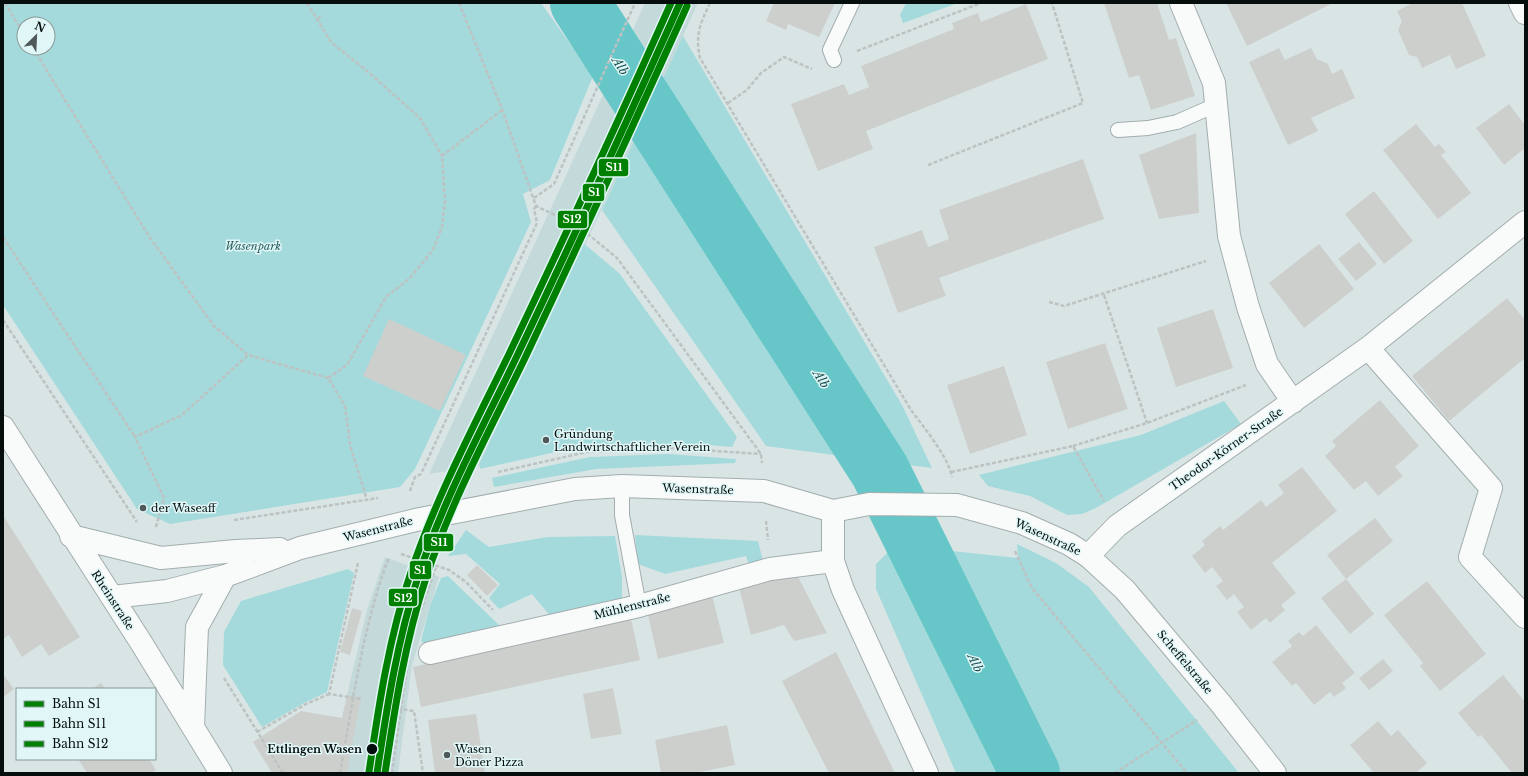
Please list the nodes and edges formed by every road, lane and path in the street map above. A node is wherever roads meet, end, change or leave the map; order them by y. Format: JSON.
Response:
{"nodes":[{"id":1,"x":5,"y":3,"type":"edge"},
{"id":2,"x":307,"y":3,"type":"edge"},
{"id":3,"x":459,"y":3,"type":"edge"},
{"id":4,"x":710,"y":3,"type":"edge"},
{"id":5,"x":852,"y":3,"type":"edge"},
{"id":6,"x":1052,"y":3,"type":"edge"},
{"id":7,"x":1181,"y":3,"type":"edge"},
{"id":8,"x":1520,"y":3,"type":"edge"},
{"id":9,"x":635,"y":5,"type":"edge"},
{"id":10,"x":1525,"y":13,"type":"edge"},
{"id":11,"x":323,"y":16,"type":"dead end"},
{"id":12,"x":317,"y":19,"type":"junction"},
{"id":13,"x":16,"y":21,"type":"edge"},
{"id":14,"x":38,"y":56,"type":"edge"},
{"id":15,"x":834,"y":60,"type":"dead end"},
{"id":16,"x":1216,"y":106,"type":"junction"},
{"id":17,"x":502,"y":110,"type":"junction"},
{"id":18,"x":1118,"y":130,"type":"dead end"},
{"id":19,"x":442,"y":156,"type":"junction"},
{"id":20,"x":928,"y":165,"type":"dead end"},
{"id":21,"x":534,"y":198,"type":"junction"},
{"id":22,"x":536,"y":206,"type":"junction"},
{"id":23,"x":1525,"y":222,"type":"edge"},
{"id":24,"x":3,"y":237,"type":"edge"},
{"id":25,"x":1233,"y":252,"type":"junction"},
{"id":26,"x":1104,"y":295,"type":"junction"},
{"id":27,"x":1049,"y":302,"type":"dead end"},
{"id":28,"x":3,"y":320,"type":"edge"},
{"id":29,"x":1368,"y":348,"type":"junction"},
{"id":30,"x":248,"y":355,"type":"junction"},
{"id":31,"x":1275,"y":374,"type":"junction"},
{"id":32,"x":328,"y":378,"type":"junction"},
{"id":33,"x":1293,"y":402,"type":"junction"},
{"id":34,"x":1147,"y":423,"type":"junction"},
{"id":35,"x":3,"y":427,"type":"edge"},
{"id":36,"x":135,"y":437,"type":"junction"},
{"id":37,"x":1073,"y":446,"type":"junction"},
{"id":38,"x":761,"y":454,"type":"dead end"},
{"id":39,"x":951,"y":472,"type":"junction"},
{"id":40,"x":622,"y":486,"type":"junction"},
{"id":41,"x":764,"y":491,"type":"junction"},
{"id":42,"x":409,"y":492,"type":"dead end"},
{"id":43,"x":367,"y":500,"type":"junction"},
{"id":44,"x":953,"y":506,"type":"junction"},
{"id":45,"x":833,"y":511,"type":"junction"},
{"id":46,"x":998,"y":516,"type":"junction"},
{"id":47,"x":234,"y":520,"type":"dead end"},
{"id":48,"x":143,"y":525,"type":"dead end"},
{"id":49,"x":1117,"y":526,"type":"junction"},
{"id":50,"x":376,"y":529,"type":"junction"},
{"id":51,"x":155,"y":533,"type":"dead end"},
{"id":52,"x":72,"y":536,"type":"junction"},
{"id":53,"x":300,"y":548,"type":"junction"},
{"id":54,"x":392,"y":551,"type":"junction"},
{"id":55,"x":1088,"y":556,"type":"junction"},
{"id":56,"x":363,"y":559,"type":"dead end"},
{"id":57,"x":358,"y":560,"type":"junction"},
{"id":58,"x":833,"y":561,"type":"junction"},
{"id":59,"x":351,"y":563,"type":"dead end"},
{"id":60,"x":436,"y":567,"type":"junction"},
{"id":61,"x":770,"y":569,"type":"junction"},
{"id":62,"x":225,"y":576,"type":"junction"},
{"id":63,"x":112,"y":597,"type":"junction"},
{"id":64,"x":639,"y":606,"type":"junction"},
{"id":65,"x":1525,"y":617,"type":"edge"},
{"id":66,"x":415,"y":631,"type":"dead end"},
{"id":67,"x":512,"y":634,"type":"junction"},
{"id":68,"x":430,"y":652,"type":"dead end"},
{"id":69,"x":408,"y":664,"type":"dead end"},
{"id":70,"x":220,"y":672,"type":"dead end"},
{"id":71,"x":330,"y":694,"type":"junction"},
{"id":72,"x":353,"y":698,"type":"junction"},
{"id":73,"x":362,"y":699,"type":"dead end"},
{"id":74,"x":1220,"y":704,"type":"junction"},
{"id":75,"x":401,"y":709,"type":"junction"},
{"id":76,"x":193,"y":727,"type":"junction"},
{"id":77,"x":257,"y":732,"type":"junction"},
{"id":78,"x":1162,"y":744,"type":"junction"},
{"id":79,"x":221,"y":773,"type":"edge"},
{"id":80,"x":283,"y":773,"type":"edge"},
{"id":81,"x":340,"y":773,"type":"edge"},
{"id":82,"x":392,"y":773,"type":"edge"},
{"id":83,"x":423,"y":773,"type":"edge"},
{"id":84,"x":927,"y":773,"type":"edge"},
{"id":85,"x":1115,"y":773,"type":"edge"},
{"id":86,"x":1187,"y":773,"type":"edge"},
{"id":87,"x":1275,"y":773,"type":"edge"}],
"edges":[{"from":1,"to":13,"type":"path"},
{"from":2,"to":12,"type":"path"},
{"from":3,"to":17,"type":"path"},
{"from":4,"to":39,"type":"path"},
{"from":5,"to":15,"type":"lane"},
{"from":6,"to":20,"type":"path"},
{"from":7,"to":16,"type":"street"},
{"from":8,"to":10,"type":"street"},
{"from":9,"to":21,"type":"path"},
{"from":11,"to":12,"type":"path"},
{"from":12,"to":19,"type":"path"},
{"from":14,"to":30,"type":"path"},
{"from":16,"to":18,"type":"lane"},
{"from":16,"to":25,"type":"street"},
{"from":17,"to":19,"type":"path"},
{"from":17,"to":21,"type":"path"},
{"from":19,"to":32,"type":"path"},
{"from":21,"to":22,"type":"path"},
{"from":22,"to":38,"type":"path"},
{"from":22,"to":42,"type":"path"},
{"from":23,"to":29,"type":"street","name":"Theodor-Körner-Straße"},
{"from":24,"to":36,"type":"path"},
{"from":25,"to":26,"type":"path"},
{"from":25,"to":31,"type":"street"},
{"from":26,"to":27,"type":"path"},
{"from":26,"to":34,"type":"path"},
{"from":28,"to":48,"type":"path"},
{"from":29,"to":33,"type":"street","name":"Theodor-Körner-Straße"},
{"from":29,"to":65,"type":"street"},
{"from":30,"to":32,"type":"path"},
{"from":30,"to":36,"type":"path"},
{"from":31,"to":33,"type":"street"},
{"from":31,"to":34,"type":"path"},
{"from":32,"to":43,"type":"path"},
{"from":33,"to":49,"type":"street","name":"Theodor-Körner-Straße"},
{"from":34,"to":37,"type":"path"},
{"from":35,"to":52,"type":"street","name":"Rheinstraße"},
{"from":36,"to":51,"type":"path"},
{"from":37,"to":39,"type":"path"},
{"from":37,"to":49,"type":"path"},
{"from":39,"to":44,"type":"path"},
{"from":40,"to":41,"type":"street","name":"Wasenstraße"},
{"from":40,"to":50,"type":"street","name":"Wasenstraße"},
{"from":40,"to":64,"type":"lane"},
{"from":41,"to":45,"type":"street","name":"Wasenstraße"},
{"from":41,"to":61,"type":"path"},
{"from":43,"to":47,"type":"path"},
{"from":43,"to":50,"type":"path"},
{"from":44,"to":45,"type":"street","name":"Wasenstraße"},
{"from":44,"to":46,"type":"street","name":"Wasenstraße"},
{"from":45,"to":58,"type":"street"},
{"from":46,"to":55,"type":"street","name":"Wasenstraße"},
{"from":46,"to":78,"type":"path"},
{"from":49,"to":55,"type":"street","name":"Theodor-Körner-Straße"},
{"from":50,"to":53,"type":"street","name":"Wasenstraße"},
{"from":50,"to":54,"type":"path"},
{"from":52,"to":53,"type":"street","name":"Wasenstraße"},
{"from":52,"to":63,"type":"street","name":"Rheinstraße"},
{"from":53,"to":62,"type":"street","name":"Wasenstraße"},
{"from":54,"to":60,"type":"path"},
{"from":54,"to":72,"type":"path"},
{"from":55,"to":74,"type":"street","name":"Scheffelstraße"},
{"from":56,"to":57,"type":"path"},
{"from":57,"to":59,"type":"path"},
{"from":57,"to":71,"type":"path"},
{"from":58,"to":61,"type":"street","name":"Mühlenstraße"},
{"from":58,"to":84,"type":"street"},
{"from":60,"to":66,"type":"path"},
{"from":60,"to":67,"type":"path"},
{"from":61,"to":64,"type":"street","name":"Mühlenstraße"},
{"from":62,"to":63,"type":"street","name":"Wasenstraße"},
{"from":62,"to":76,"type":"street"},
{"from":63,"to":76,"type":"street","name":"Rheinstraße"},
{"from":64,"to":67,"type":"street","name":"Mühlenstraße"},
{"from":67,"to":68,"type":"street","name":"Mühlenstraße"},
{"from":69,"to":75,"type":"path"},
{"from":70,"to":77,"type":"path"},
{"from":71,"to":72,"type":"path"},
{"from":71,"to":77,"type":"path"},
{"from":72,"to":73,"type":"path"},
{"from":72,"to":81,"type":"path"},
{"from":74,"to":78,"type":"path"},
{"from":74,"to":87,"type":"street","name":"Scheffelstraße"},
{"from":75,"to":82,"type":"path"},
{"from":75,"to":83,"type":"path"},
{"from":76,"to":79,"type":"street","name":"Rheinstraße"},
{"from":77,"to":80,"type":"path"},
{"from":78,"to":85,"type":"path"},
{"from":78,"to":86,"type":"path"}]}
